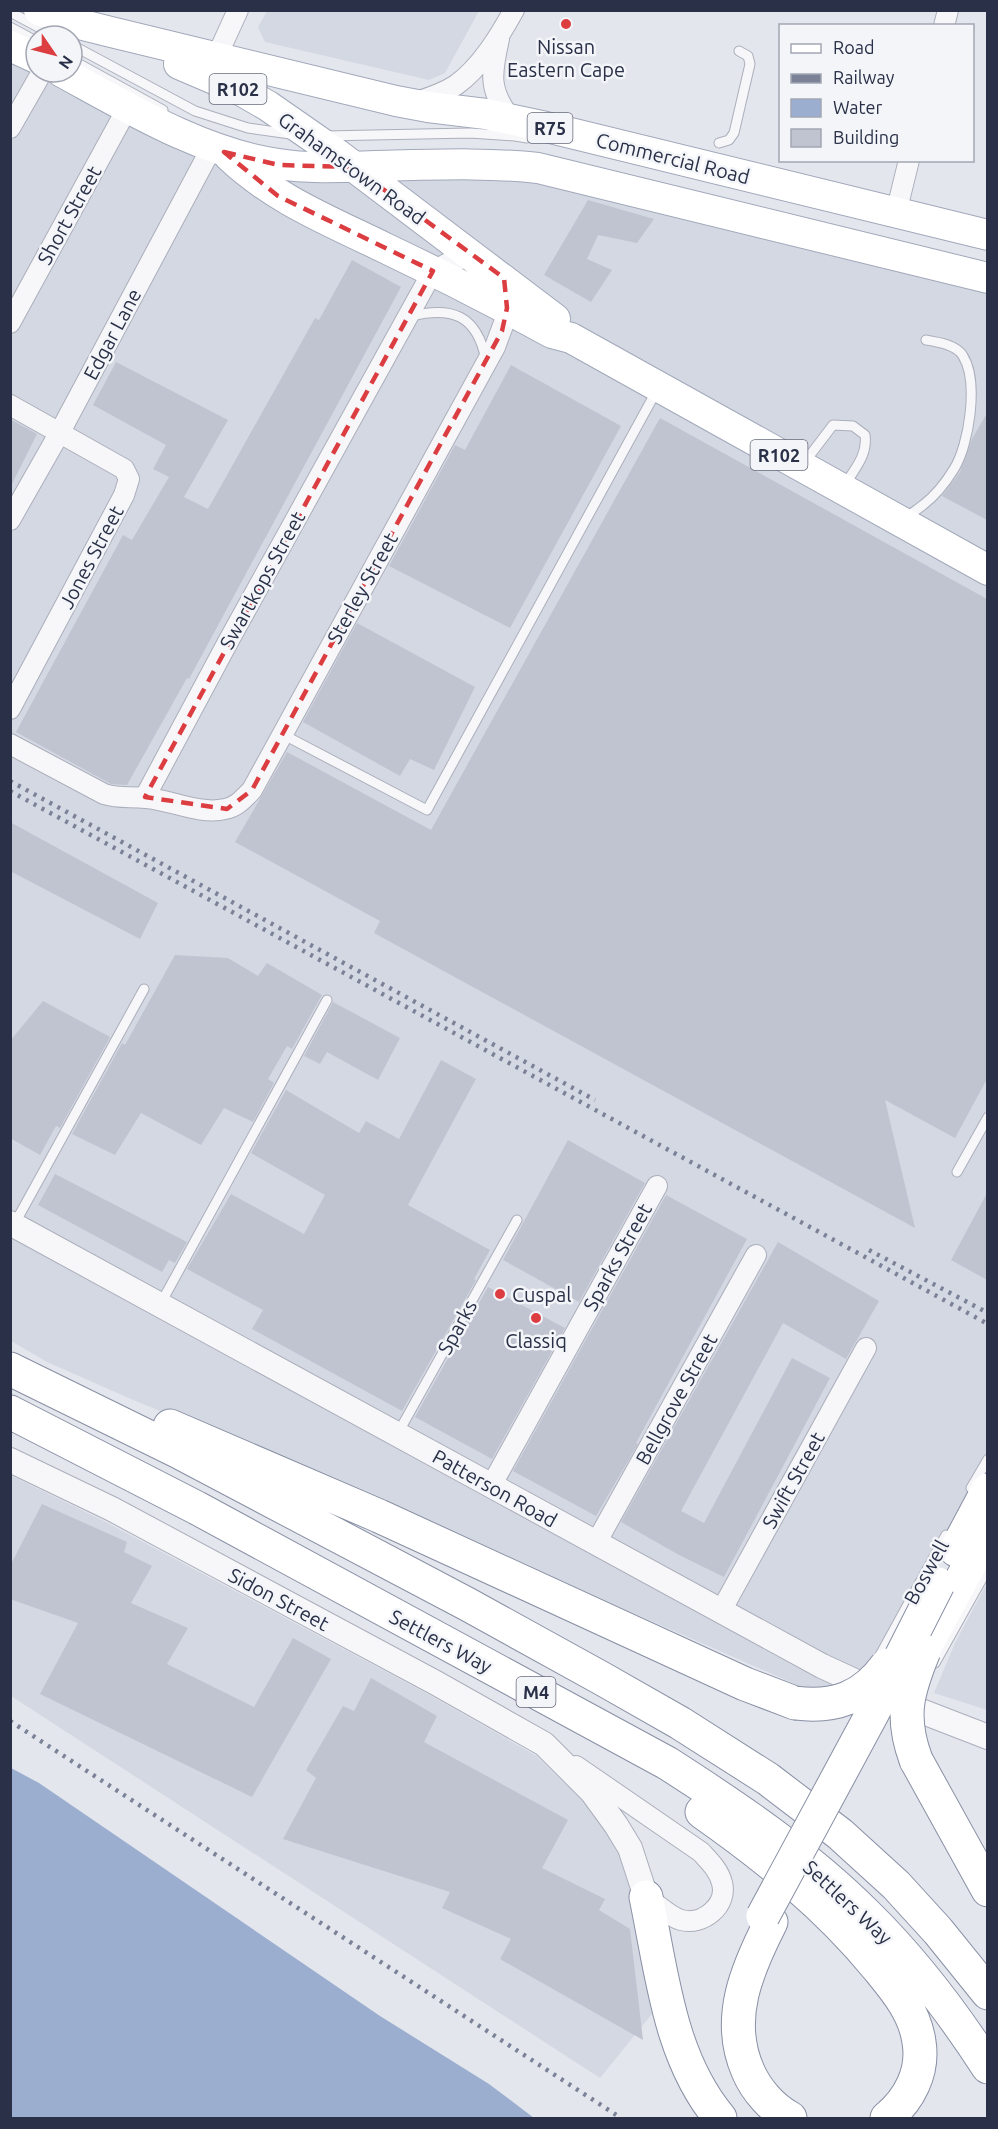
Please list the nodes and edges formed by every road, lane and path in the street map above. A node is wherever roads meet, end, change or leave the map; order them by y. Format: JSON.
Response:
{"nodes":[{"id":1,"x":39,"y":10,"type":"edge"},
{"id":2,"x":238,"y":10,"type":"edge"},
{"id":3,"x":514,"y":10,"type":"edge"},
{"id":4,"x":10,"y":12,"type":"edge"},
{"id":5,"x":32,"y":24,"type":"edge"},
{"id":6,"x":10,"y":27,"type":"edge"},
{"id":7,"x":111,"y":33,"type":"junction"},
{"id":8,"x":24,"y":35,"type":"edge"},
{"id":9,"x":500,"y":36,"type":"junction"},
{"id":10,"x":10,"y":46,"type":"edge"},
{"id":11,"x":84,"y":51,"type":"edge"},
{"id":12,"x":739,"y":51,"type":"dead end"},
{"id":13,"x":24,"y":52,"type":"edge"},
{"id":14,"x":216,"y":58,"type":"junction"},
{"id":15,"x":84,"y":67,"type":"edge"},
{"id":16,"x":35,"y":84,"type":"edge"},
{"id":17,"x":84,"y":84,"type":"edge"},
{"id":18,"x":412,"y":104,"type":"junction"},
{"id":19,"x":128,"y":107,"type":"junction"},
{"id":20,"x":177,"y":117,"type":"dead end"},
{"id":21,"x":10,"y":128,"type":"edge"},
{"id":22,"x":523,"y":130,"type":"junction"},
{"id":23,"x":719,"y":143,"type":"dead end"},
{"id":24,"x":218,"y":150,"type":"junction"},
{"id":25,"x":334,"y":153,"type":"junction"},
{"id":26,"x":909,"y":162,"type":"edge"},
{"id":27,"x":896,"y":213,"type":"junction"},
{"id":28,"x":987,"y":235,"type":"edge"},
{"id":29,"x":472,"y":256,"type":"junction"},
{"id":30,"x":434,"y":271,"type":"junction"},
{"id":31,"x":504,"y":278,"type":"junction"},
{"id":32,"x":987,"y":278,"type":"edge"},
{"id":33,"x":507,"y":308,"type":"junction"},
{"id":34,"x":408,"y":316,"type":"junction"},
{"id":35,"x":10,"y":323,"type":"edge"},
{"id":36,"x":571,"y":338,"type":"junction"},
{"id":37,"x":926,"y":340,"type":"dead end"},
{"id":38,"x":486,"y":363,"type":"junction"},
{"id":39,"x":658,"y":388,"type":"junction"},
{"id":40,"x":10,"y":405,"type":"edge"},
{"id":41,"x":60,"y":432,"type":"junction"},
{"id":42,"x":801,"y":467,"type":"junction"},
{"id":43,"x":841,"y":489,"type":"junction"},
{"id":44,"x":10,"y":520,"type":"edge"},
{"id":45,"x":902,"y":523,"type":"junction"},
{"id":46,"x":987,"y":570,"type":"edge"},
{"id":47,"x":10,"y":709,"type":"edge"},
{"id":48,"x":282,"y":734,"type":"junction"},
{"id":49,"x":10,"y":744,"type":"edge"},
{"id":50,"x":145,"y":798,"type":"junction"},
{"id":51,"x":144,"y":989,"type":"dead end"},
{"id":52,"x":327,"y":1000,"type":"dead end"},
{"id":53,"x":987,"y":1117,"type":"edge"},
{"id":54,"x":957,"y":1173,"type":"dead end"},
{"id":55,"x":657,"y":1185,"type":"dead end"},
{"id":56,"x":517,"y":1220,"type":"dead end"},
{"id":57,"x":12,"y":1224,"type":"edge"},
{"id":58,"x":756,"y":1255,"type":"dead end"},
{"id":59,"x":160,"y":1305,"type":"junction"},
{"id":60,"x":866,"y":1348,"type":"dead end"},
{"id":61,"x":10,"y":1364,"type":"edge"},
{"id":62,"x":10,"y":1369,"type":"edge"},
{"id":63,"x":10,"y":1412,"type":"edge"},
{"id":64,"x":398,"y":1434,"type":"junction"},
{"id":65,"x":987,"y":1459,"type":"edge"},
{"id":66,"x":10,"y":1460,"type":"edge"},
{"id":67,"x":491,"y":1486,"type":"junction"},
{"id":68,"x":976,"y":1495,"type":"edge"},
{"id":69,"x":948,"y":1531,"type":"dead end"},
{"id":70,"x":987,"y":1531,"type":"edge"},
{"id":71,"x":596,"y":1543,"type":"junction"},
{"id":72,"x":987,"y":1568,"type":"edge"},
{"id":73,"x":938,"y":1584,"type":"junction"},
{"id":74,"x":721,"y":1611,"type":"junction"},
{"id":75,"x":930,"y":1655,"type":"junction"},
{"id":76,"x":864,"y":1685,"type":"junction"},
{"id":77,"x":987,"y":1737,"type":"edge"},
{"id":78,"x":544,"y":1744,"type":"junction"},
{"id":79,"x":667,"y":1763,"type":"junction"},
{"id":80,"x":987,"y":1890,"type":"edge"},
{"id":81,"x":646,"y":1897,"type":"junction"},
{"id":82,"x":767,"y":1919,"type":"junction"},
{"id":83,"x":987,"y":1994,"type":"edge"},
{"id":84,"x":987,"y":2067,"type":"edge"},
{"id":85,"x":720,"y":2118,"type":"edge"},
{"id":86,"x":768,"y":2118,"type":"edge"},
{"id":87,"x":790,"y":2118,"type":"edge"},
{"id":88,"x":887,"y":2118,"type":"edge"}],
"edges":[{"from":1,"to":7,"type":"main road","number":"R102"},
{"from":2,"to":14,"type":"street"},
{"from":3,"to":9,"type":"street"},
{"from":4,"to":5,"type":"lane"},
{"from":6,"to":8,"type":"lane"},
{"from":7,"to":14,"type":"main road","name":"Commercial Road","number":"R75"},
{"from":7,"to":25,"type":"main road","name":"Grahamstown Road","number":"R102"},
{"from":9,"to":18,"type":"street"},
{"from":9,"to":22,"type":"street"},
{"from":10,"to":13,"type":"main road"},
{"from":11,"to":25,"type":"lane"},
{"from":12,"to":23,"type":"lane"},
{"from":14,"to":18,"type":"main road","name":"Commercial Road","number":"R75"},
{"from":15,"to":20,"type":"lane"},
{"from":16,"to":21,"type":"street"},
{"from":17,"to":19,"type":"main road","number":"R102"},
{"from":18,"to":22,"type":"main road","name":"Commercial Road","number":"R75"},
{"from":19,"to":24,"type":"main road","number":"R102"},
{"from":19,"to":35,"type":"street","name":"Short Street"},
{"from":22,"to":25,"type":"lane"},
{"from":22,"to":27,"type":"main road","name":"Commercial Road","number":"R75"},
{"from":24,"to":25,"type":"main road","number":"R75"},
{"from":24,"to":30,"type":"main road","name":"Grahamstown Road","number":"R102"},
{"from":24,"to":41,"type":"street","name":"Edgar Lane"},
{"from":25,"to":29,"type":"main road","name":"Grahamstown Road","number":"R102"},
{"from":25,"to":32,"type":"main road","number":"R75"},
{"from":26,"to":27,"type":"street"},
{"from":27,"to":28,"type":"main road","name":"Commercial Road","number":"R75"},
{"from":29,"to":30,"type":"street"},
{"from":29,"to":31,"type":"main road","name":"Grahamstown Road","number":"R102"},
{"from":30,"to":33,"type":"main road","name":"Grahamstown Road","number":"R102"},
{"from":30,"to":34,"type":"street","name":"Swartkops Street"},
{"from":31,"to":33,"type":"street","name":"Sterley Street"},
{"from":31,"to":36,"type":"main road","name":"Grahamstown Road","number":"R102"},
{"from":33,"to":36,"type":"main road","name":"Grahamstown Road","number":"R102"},
{"from":33,"to":38,"type":"street","name":"Sterley Street"},
{"from":34,"to":38,"type":"lane"},
{"from":34,"to":50,"type":"street","name":"Swartkops Street"},
{"from":36,"to":39,"type":"main road","name":"Grahamstown Road","number":"R102"},
{"from":37,"to":45,"type":"lane"},
{"from":38,"to":48,"type":"street","name":"Sterley Street"},
{"from":39,"to":42,"type":"main road","name":"Grahamstown Road","number":"R102"},
{"from":39,"to":48,"type":"lane"},
{"from":40,"to":41,"type":"street","name":"Jones Street"},
{"from":41,"to":44,"type":"street","name":"Edgar Lane"},
{"from":41,"to":47,"type":"street","name":"Jones Street"},
{"from":42,"to":43,"type":"main road","name":"Grahamstown Road","number":"R102"},
{"from":42,"to":43,"type":"lane"},
{"from":43,"to":45,"type":"main road","name":"Grahamstown Road","number":"R102"},
{"from":45,"to":46,"type":"main road","name":"Grahamstown Road","number":"R102"},
{"from":48,"to":50,"type":"street","name":"Sterley Street"},
{"from":49,"to":50,"type":"street"},
{"from":51,"to":57,"type":"lane"},
{"from":52,"to":59,"type":"lane"},
{"from":53,"to":54,"type":"lane"},
{"from":55,"to":67,"type":"street","name":"Sparks Street"},
{"from":56,"to":64,"type":"lane","name":"Sparks"},
{"from":57,"to":59,"type":"street","name":"Patterson Road"},
{"from":58,"to":71,"type":"street","name":"Bellgrove Street"},
{"from":59,"to":64,"type":"street","name":"Patterson Road"},
{"from":60,"to":74,"type":"street","name":"Swift Street"},
{"from":61,"to":73,"type":"highway","bridge":true},
{"from":62,"to":83,"type":"highway","number":"M4"},
{"from":63,"to":79,"type":"highway","name":"Settlers Way","number":"M4"},
{"from":64,"to":67,"type":"street","name":"Patterson Road"},
{"from":65,"to":68,"type":"lane"},
{"from":66,"to":78,"type":"street","name":"Sidon Street"},
{"from":67,"to":71,"type":"street","name":"Patterson Road"},
{"from":68,"to":73,"type":"highway"},
{"from":69,"to":76,"type":"lane","name":"Boswell"},
{"from":70,"to":75,"type":"highway"},
{"from":71,"to":74,"type":"street","name":"Patterson Road"},
{"from":72,"to":75,"type":"lane"},
{"from":73,"to":82,"type":"highway","bridge":true},
{"from":74,"to":76,"type":"street","name":"Patterson Road"},
{"from":75,"to":80,"type":"highway","bridge":true},
{"from":75,"to":82,"type":"highway","bridge":true},
{"from":76,"to":77,"type":"street","name":"Patterson Road"},
{"from":78,"to":81,"type":"street","name":"Sidon Street"},
{"from":78,"to":81,"type":"street","name":"Sidon Street"},
{"from":79,"to":84,"type":"highway","name":"Settlers Way","number":"M4"},
{"from":79,"to":88,"type":"highway"},
{"from":81,"to":85,"type":"highway"},
{"from":82,"to":86,"type":"highway"},
{"from":82,"to":87,"type":"highway"}]}
